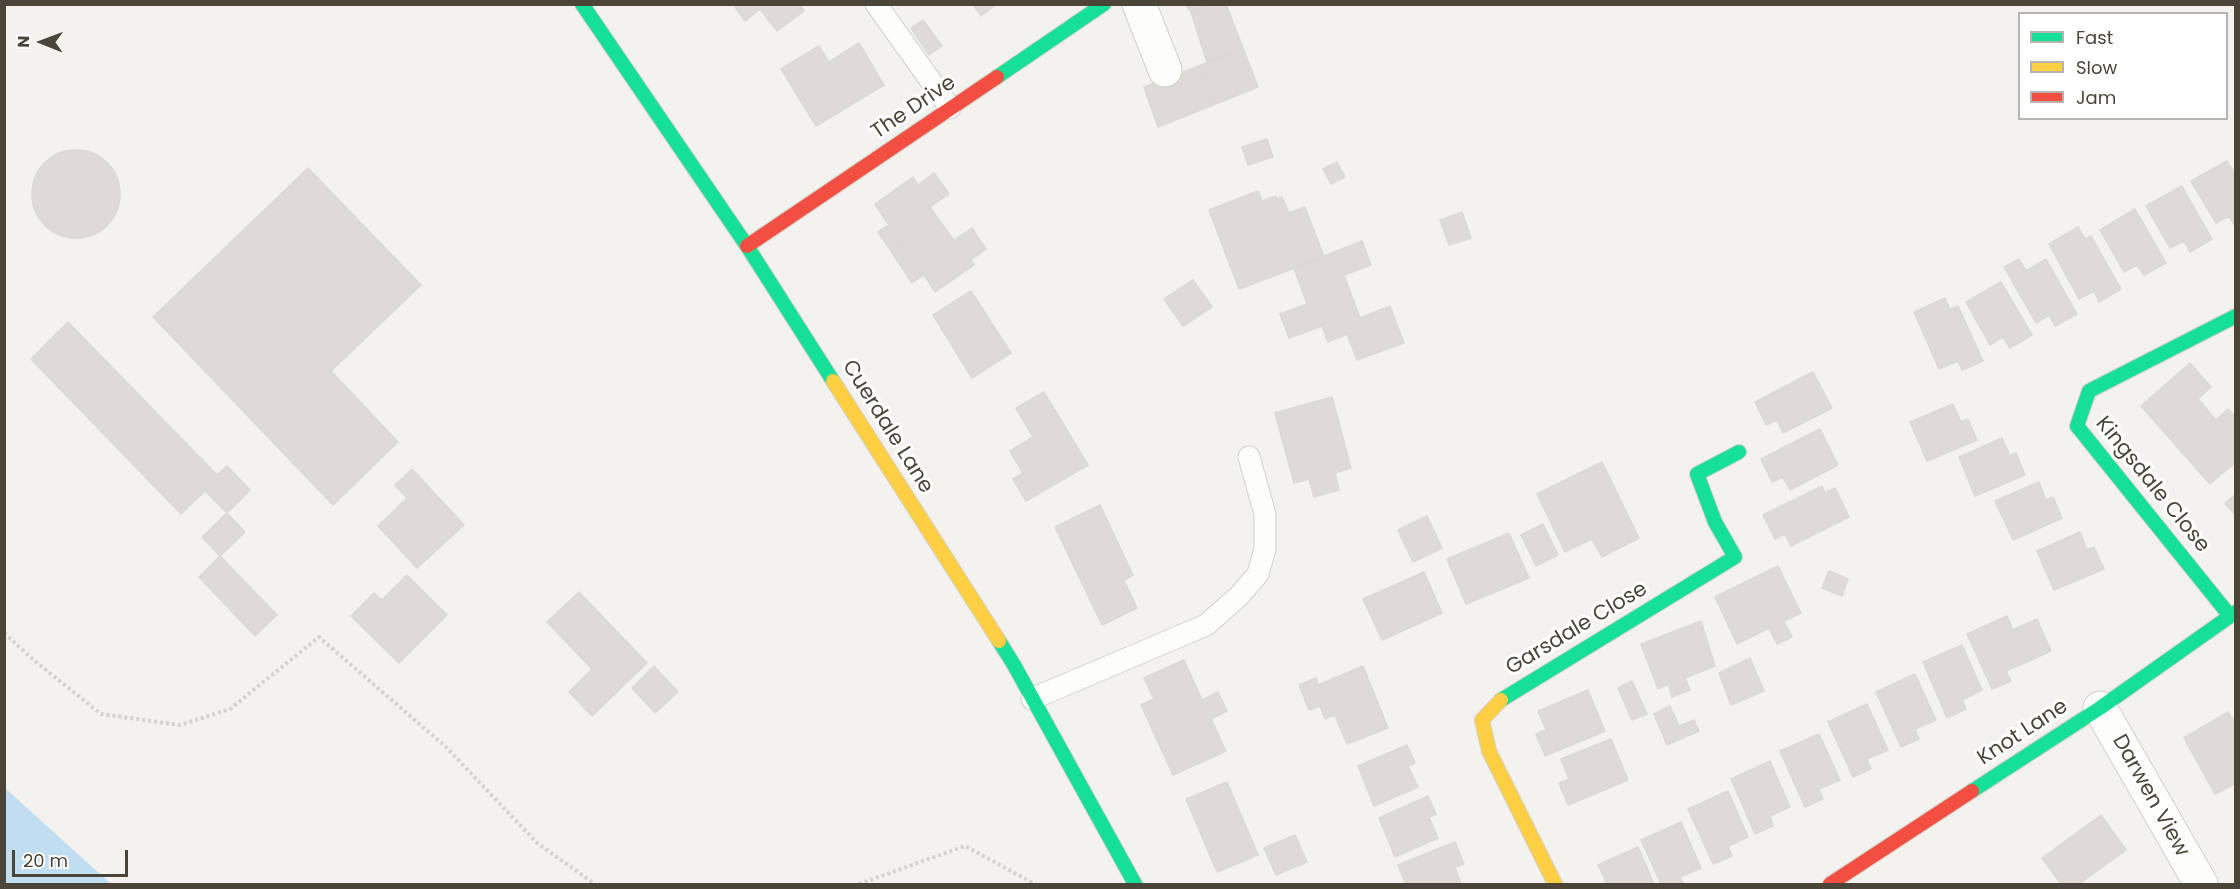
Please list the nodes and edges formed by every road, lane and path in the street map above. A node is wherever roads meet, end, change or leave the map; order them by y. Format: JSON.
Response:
{"nodes":[{"id":1,"x":582,"y":4,"type":"edge"},
{"id":2,"x":876,"y":4,"type":"edge"},
{"id":3,"x":1104,"y":4,"type":"edge"},
{"id":4,"x":1139,"y":4,"type":"edge"},
{"id":5,"x":1164,"y":70,"type":"dead end"},
{"id":6,"x":950,"y":108,"type":"junction"},
{"id":7,"x":747,"y":246,"type":"junction"},
{"id":8,"x":2235,"y":315,"type":"edge"},
{"id":9,"x":1739,"y":452,"type":"dead end"},
{"id":10,"x":1250,"y":458,"type":"dead end"},
{"id":11,"x":2233,"y":614,"type":"edge"},
{"id":12,"x":4,"y":633,"type":"edge"},
{"id":13,"x":1032,"y":699,"type":"junction"},
{"id":14,"x":2100,"y":708,"type":"junction"},
{"id":15,"x":595,"y":885,"type":"edge"},
{"id":16,"x":859,"y":885,"type":"edge"},
{"id":17,"x":1035,"y":885,"type":"edge"},
{"id":18,"x":1135,"y":885,"type":"edge"},
{"id":19,"x":1555,"y":885,"type":"edge"},
{"id":20,"x":1830,"y":885,"type":"edge"},
{"id":21,"x":2201,"y":885,"type":"edge"}],
"edges":[{"from":1,"to":7,"type":"street","name":"Cuerdale Lane"},
{"from":2,"to":6,"type":"lane"},
{"from":3,"to":6,"type":"street","name":"The Drive"},
{"from":4,"to":5,"type":"street"},
{"from":6,"to":7,"type":"street","name":"The Drive"},
{"from":7,"to":13,"type":"street","name":"Cuerdale Lane"},
{"from":8,"to":11,"type":"street","name":"Kingsdale Close"},
{"from":9,"to":19,"type":"street","name":"Garsdale Close"},
{"from":10,"to":13,"type":"lane"},
{"from":11,"to":14,"type":"street","name":"Knot Lane"},
{"from":12,"to":15,"type":"path"},
{"from":13,"to":18,"type":"street","name":"Cuerdale Lane"},
{"from":14,"to":20,"type":"street","name":"Knot Lane"},
{"from":14,"to":21,"type":"street","name":"Darwen View"},
{"from":16,"to":17,"type":"path"}]}
